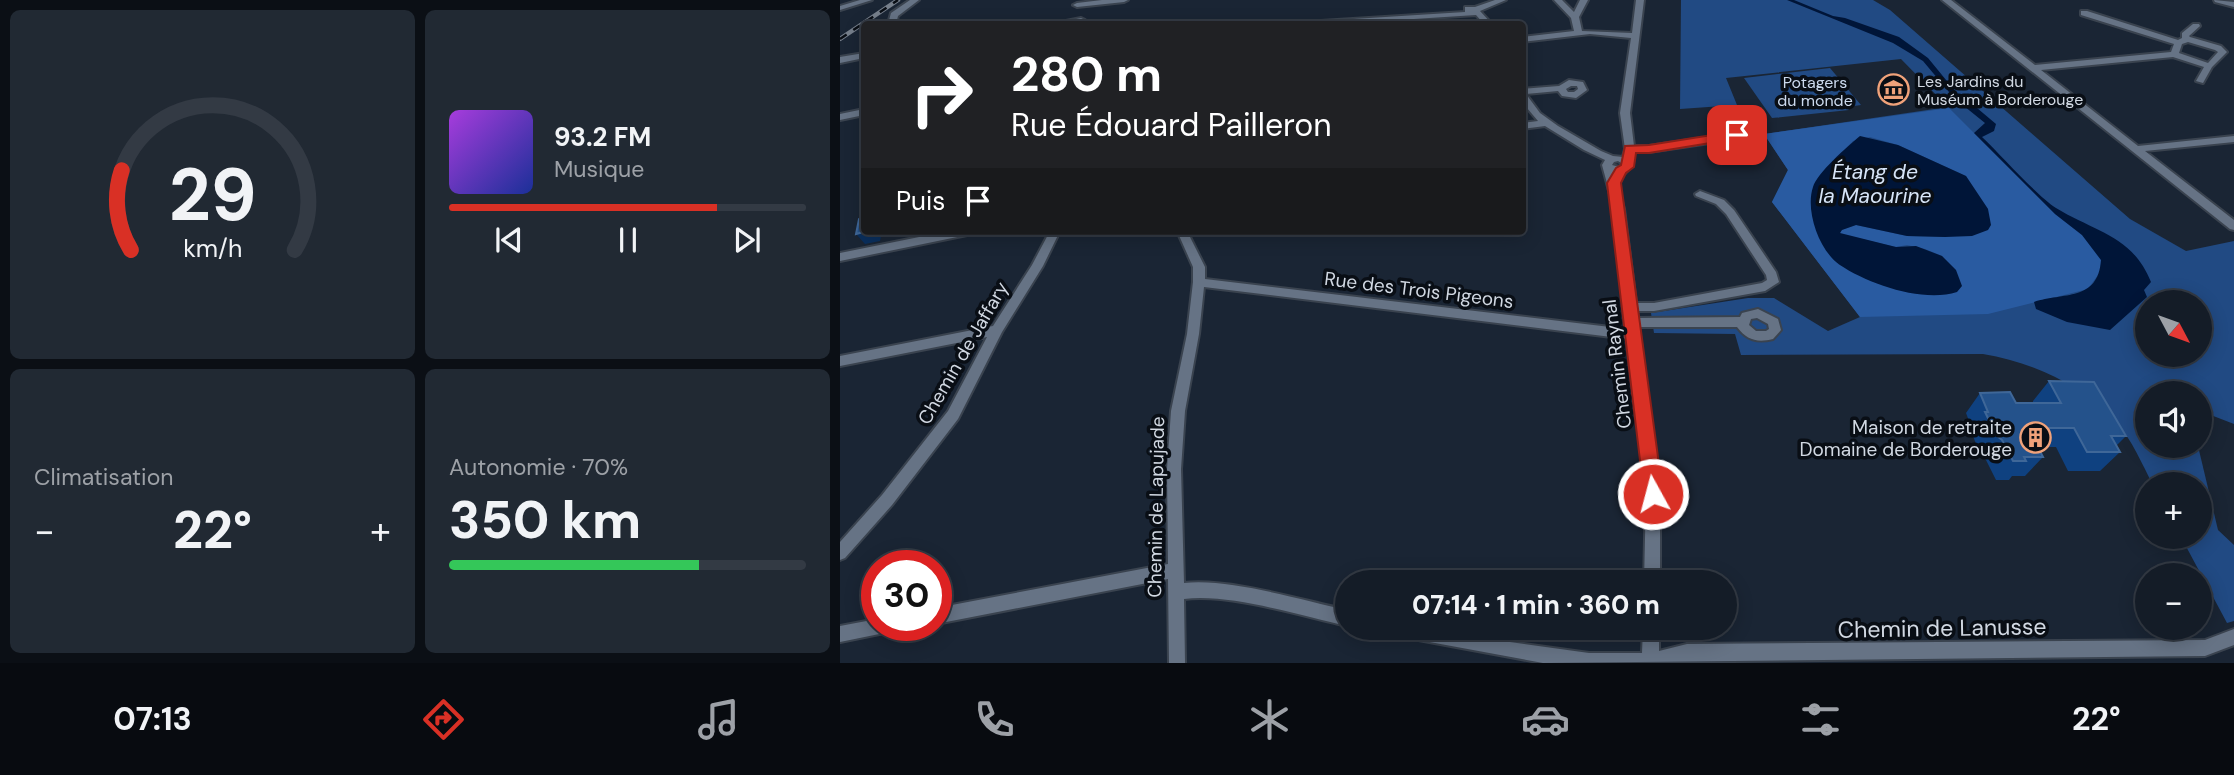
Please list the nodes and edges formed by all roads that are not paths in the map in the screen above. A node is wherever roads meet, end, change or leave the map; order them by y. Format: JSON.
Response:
{"nodes":[{"id":1,"x":868,"y":0,"type":"edge"},
{"id":2,"x":915,"y":0,"type":"edge"},
{"id":3,"x":1124,"y":0,"type":"edge"},
{"id":4,"x":1502,"y":0,"type":"edge"},
{"id":5,"x":1558,"y":0,"type":"edge"},
{"id":6,"x":1584,"y":0,"type":"edge"},
{"id":7,"x":1640,"y":0,"type":"edge"},
{"id":8,"x":1946,"y":0,"type":"edge"},
{"id":9,"x":2218,"y":0,"type":"edge"},
{"id":10,"x":1076,"y":2,"type":"edge"},
{"id":11,"x":2234,"y":5,"type":"edge"},
{"id":12,"x":840,"y":8,"type":"edge"},
{"id":13,"x":1475,"y":13,"type":"edge"},
{"id":14,"x":2084,"y":13,"type":"dead end"},
{"id":15,"x":1455,"y":14,"type":"joint"},
{"id":16,"x":1576,"y":17,"type":"junction"},
{"id":17,"x":893,"y":21,"type":"edge"},
{"id":18,"x":1082,"y":21,"type":"edge"},
{"id":19,"x":1350,"y":21,"type":"edge"},
{"id":20,"x":2196,"y":26,"type":"dead end"},
{"id":21,"x":1578,"y":33,"type":"junction"},
{"id":22,"x":1635,"y":36,"type":"junction"},
{"id":23,"x":1526,"y":40,"type":"edge"},
{"id":24,"x":2183,"y":41,"type":"junction"},
{"id":25,"x":2222,"y":50,"type":"junction"},
{"id":26,"x":2234,"y":52,"type":"edge"},
{"id":27,"x":2174,"y":54,"type":"junction"},
{"id":28,"x":861,"y":56,"type":"edge"},
{"id":29,"x":840,"y":60,"type":"edge"},
{"id":30,"x":2209,"y":66,"type":"junction"},
{"id":31,"x":2034,"y":68,"type":"junction"},
{"id":32,"x":2200,"y":81,"type":"dead end"},
{"id":33,"x":1561,"y":88,"type":"dead end"},
{"id":34,"x":1526,"y":93,"type":"edge"},
{"id":35,"x":1526,"y":100,"type":"edge"},
{"id":36,"x":861,"y":113,"type":"edge"},
{"id":37,"x":840,"y":117,"type":"edge"},
{"id":38,"x":1547,"y":123,"type":"junction"},
{"id":39,"x":1627,"y":123,"type":"joint"},
{"id":40,"x":1526,"y":126,"type":"edge"},
{"id":41,"x":1750,"y":134,"type":"dead end"},
{"id":42,"x":2234,"y":139,"type":"edge"},
{"id":43,"x":1630,"y":149,"type":"junction"},
{"id":44,"x":2136,"y":149,"type":"junction"},
{"id":45,"x":1615,"y":167,"type":"junction"},
{"id":46,"x":1700,"y":194,"type":"dead end"},
{"id":47,"x":2234,"y":226,"type":"edge"},
{"id":48,"x":947,"y":235,"type":"edge"},
{"id":49,"x":1053,"y":235,"type":"edge"},
{"id":50,"x":1184,"y":235,"type":"edge"},
{"id":51,"x":840,"y":257,"type":"edge"},
{"id":52,"x":1199,"y":282,"type":"junction"},
{"id":53,"x":1631,"y":307,"type":"junction"},
{"id":54,"x":1742,"y":322,"type":"dead end"},
{"id":55,"x":1634,"y":329,"type":"junction"},
{"id":56,"x":997,"y":330,"type":"junction"},
{"id":57,"x":840,"y":361,"type":"edge"},
{"id":58,"x":840,"y":552,"type":"edge"},
{"id":59,"x":1176,"y":570,"type":"junction"},
{"id":60,"x":1652,"y":570,"type":"edge"},
{"id":61,"x":1176,"y":593,"type":"junction"},
{"id":62,"x":952,"y":612,"type":"edge"},
{"id":63,"x":1335,"y":615,"type":"edge"},
{"id":64,"x":861,"y":630,"type":"edge"},
{"id":65,"x":840,"y":634,"type":"edge"},
{"id":66,"x":2234,"y":637,"type":"edge"},
{"id":67,"x":1459,"y":640,"type":"edge"},
{"id":68,"x":1651,"y":640,"type":"edge"},
{"id":69,"x":1177,"y":663,"type":"edge"},
{"id":70,"x":1650,"y":663,"type":"edge"}],
"edges":[{"from":1,"to":12,"type":"street"},
{"from":2,"to":17,"type":"street"},
{"from":3,"to":10,"type":"street"},
{"from":4,"to":13,"type":"street"},
{"from":5,"to":16,"type":"street"},
{"from":6,"to":16,"type":"street"},
{"from":7,"to":22,"type":"street"},
{"from":8,"to":31,"type":"street"},
{"from":9,"to":11,"type":"street"},
{"from":10,"to":18,"type":"street"},
{"from":13,"to":15,"type":"street"},
{"from":14,"to":24,"type":"street"},
{"from":15,"to":19,"type":"street"},
{"from":16,"to":21,"type":"street"},
{"from":20,"to":24,"type":"street"},
{"from":21,"to":22,"type":"street"},
{"from":21,"to":23,"type":"street"},
{"from":22,"to":39,"type":"street"},
{"from":24,"to":25,"type":"street"},
{"from":24,"to":27,"type":"street"},
{"from":25,"to":26,"type":"street"},
{"from":25,"to":30,"type":"street"},
{"from":27,"to":30,"type":"street"},
{"from":27,"to":31,"type":"street"},
{"from":28,"to":29,"type":"street"},
{"from":30,"to":32,"type":"street"},
{"from":31,"to":44,"type":"street"},
{"from":33,"to":34,"type":"street"},
{"from":35,"to":38,"type":"street"},
{"from":36,"to":37,"type":"street"},
{"from":38,"to":40,"type":"street"},
{"from":38,"to":45,"type":"street"},
{"from":39,"to":43,"type":"street","name":"Chemin Raynal"},
{"from":41,"to":43,"type":"street"},
{"from":42,"to":44,"type":"street"},
{"from":43,"to":45,"type":"street","name":"Chemin Raynal"},
{"from":44,"to":47,"type":"street"},
{"from":45,"to":53,"type":"street","name":"Chemin Raynal"},
{"from":46,"to":53,"type":"street"},
{"from":48,"to":51,"type":"street"},
{"from":49,"to":56,"type":"street","name":"Chemin de Jaffary"},
{"from":50,"to":52,"type":"street","name":"Chemin de Lapujade"},
{"from":52,"to":55,"type":"street","name":"Rue des Trois Pigeons"},
{"from":52,"to":59,"type":"street","name":"Chemin de Lapujade"},
{"from":53,"to":55,"type":"street","name":"Chemin Raynal"},
{"from":54,"to":55,"type":"street","name":"Rue des Trois Pigeons"},
{"from":55,"to":60,"type":"street","name":"Chemin Raynal"},
{"from":56,"to":57,"type":"street"},
{"from":56,"to":58,"type":"street","name":"Chemin de Jaffary"},
{"from":59,"to":61,"type":"street","name":"Chemin de Lapujade"},
{"from":59,"to":62,"type":"street"},
{"from":61,"to":63,"type":"street"},
{"from":61,"to":69,"type":"street","name":"Chemin de Lapujade"},
{"from":64,"to":65,"type":"street"},
{"from":66,"to":70,"type":"street","name":"Chemin de Lanusse"},
{"from":67,"to":70,"type":"street","name":"Chemin de Lanusse"},
{"from":68,"to":70,"type":"street"}]}
